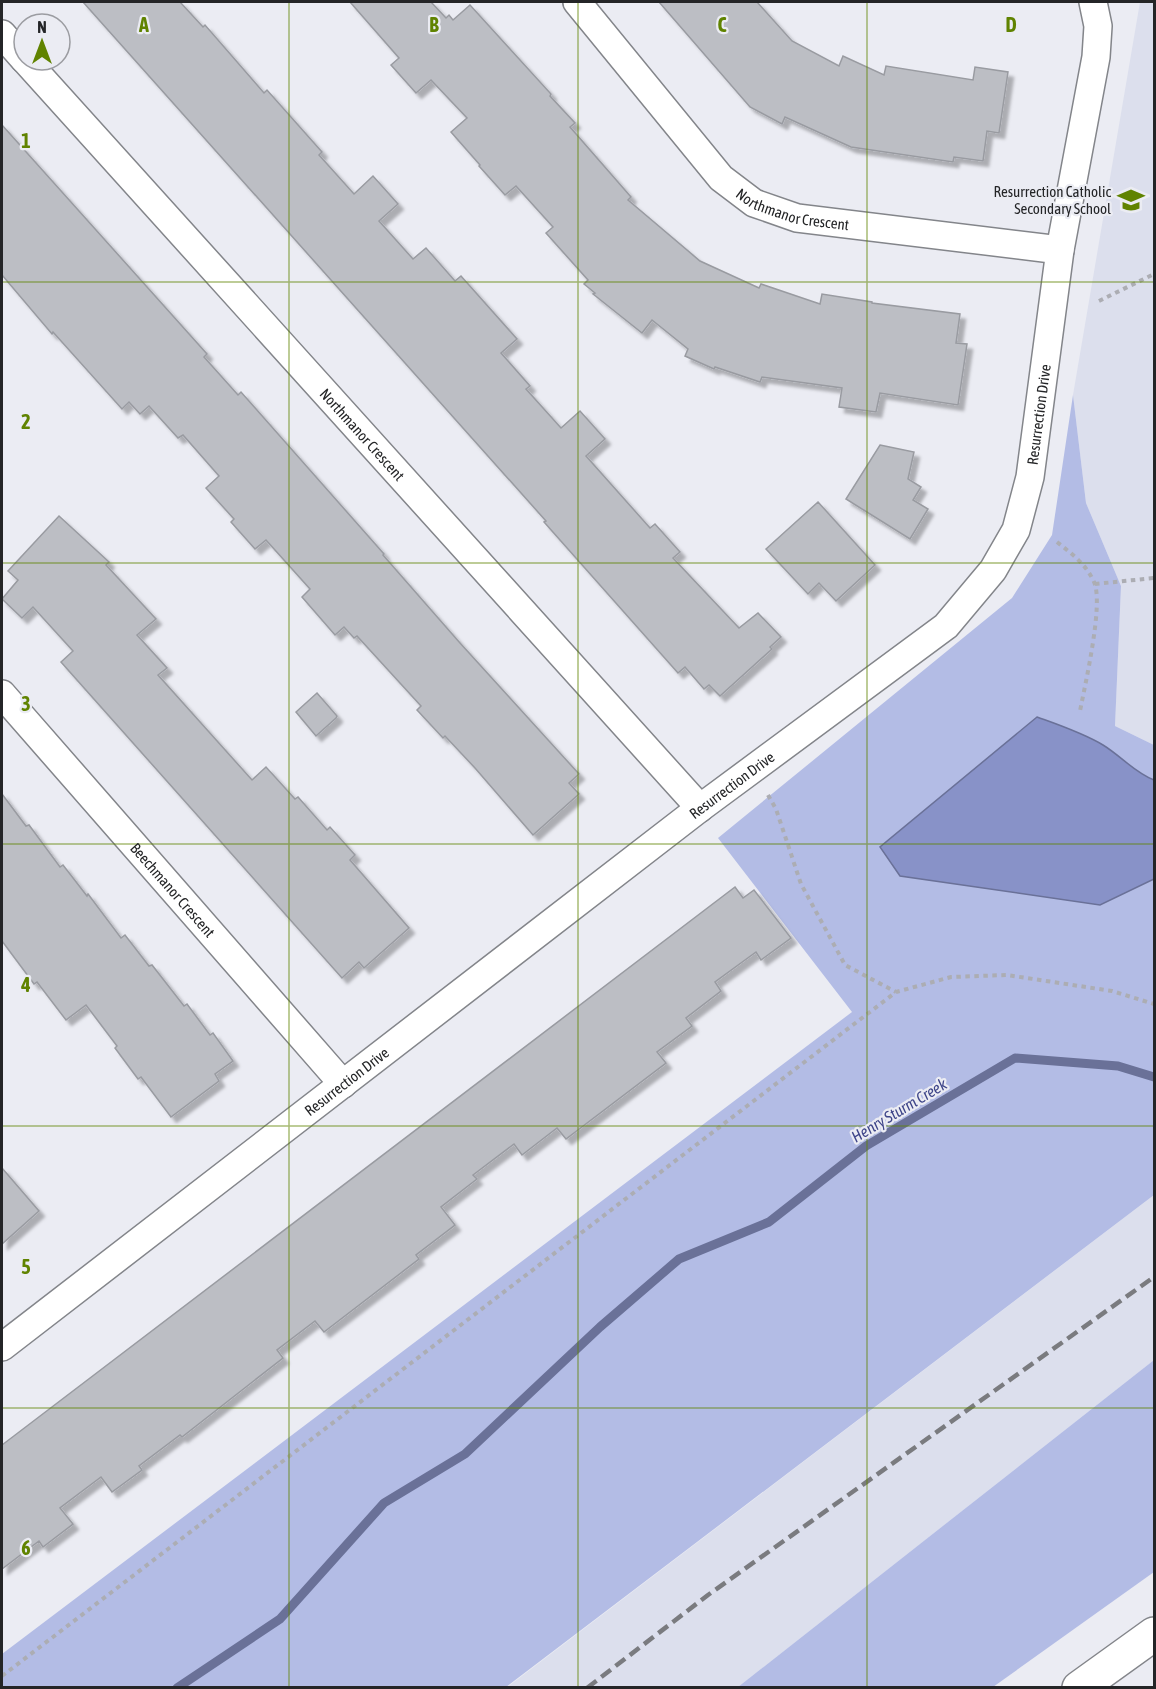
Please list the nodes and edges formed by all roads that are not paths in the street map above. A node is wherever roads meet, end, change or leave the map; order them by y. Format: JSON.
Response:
{"nodes":[{"id":1,"x":577,"y":2,"type":"edge"},
{"id":2,"x":1094,"y":2,"type":"edge"},
{"id":3,"x":2,"y":34,"type":"edge"},
{"id":4,"x":12,"y":46,"type":"edge"},
{"id":5,"x":35,"y":72,"type":"edge"},
{"id":6,"x":1060,"y":250,"type":"junction"},
{"id":7,"x":2,"y":694,"type":"edge"},
{"id":8,"x":700,"y":808,"type":"junction"},
{"id":9,"x":343,"y":1084,"type":"junction"},
{"id":10,"x":2,"y":1347,"type":"edge"},
{"id":11,"x":1155,"y":1634,"type":"edge"},
{"id":12,"x":1079,"y":1688,"type":"edge"}],
"edges":[{"from":1,"to":6,"type":"street","name":"Northmanor Crescent"},
{"from":2,"to":6,"type":"street","name":"Resurrection Drive"},
{"from":3,"to":4,"type":"street","name":"Northmanor Crescent"},
{"from":5,"to":8,"type":"street","name":"Northmanor Crescent"},
{"from":6,"to":8,"type":"street","name":"Resurrection Drive"},
{"from":7,"to":9,"type":"street","name":"Beechmanor Crescent"},
{"from":8,"to":9,"type":"street","name":"Resurrection Drive"},
{"from":9,"to":10,"type":"street","name":"Resurrection Drive"},
{"from":11,"to":12,"type":"street"}]}
